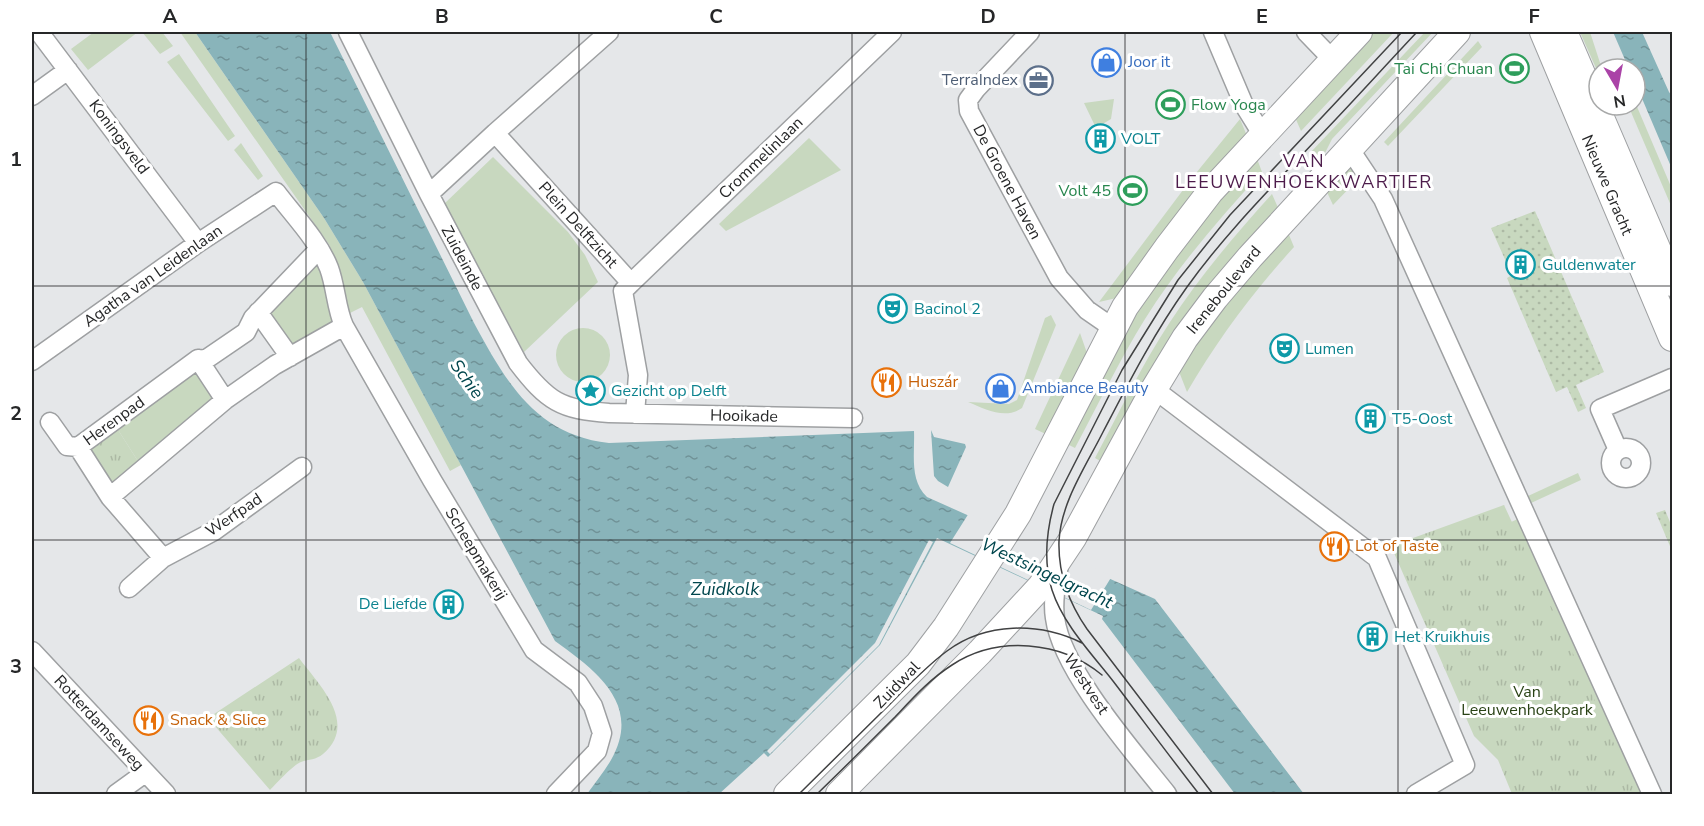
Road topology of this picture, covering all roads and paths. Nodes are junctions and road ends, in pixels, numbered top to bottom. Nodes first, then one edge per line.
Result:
1 (39, 32) edge
2 (348, 32) edge
3 (609, 32) edge
4 (892, 32) edge
5 (1030, 32) edge
6 (1213, 32) edge
7 (1306, 32) edge
8 (1359, 32) edge
9 (1458, 32) edge
10 (1543, 32) edge
11 (1564, 32) edge
12 (1333, 60) junction
13 (68, 70) junction
14 (32, 96) edge
15 (495, 133) junction
16 (1262, 135) junction
17 (1349, 148) junction
18 (276, 192) joint
19 (429, 194) junction
20 (198, 243) junction
21 (320, 249) junction
22 (631, 283) junction
23 (1672, 283) edge
24 (258, 312) junction
25 (344, 326) junction
26 (1113, 328) junction
27 (1672, 338) edge
28 (198, 359) junction
29 (283, 361) junction
30 (32, 362) edge
31 (1672, 378) edge
32 (1154, 389) junction
33 (225, 400) junction
34 (635, 414) junction
35 (853, 418) dead end
36 (50, 422) dead end
37 (78, 447) junction
38 (1618, 450) dead end
39 (302, 467) dead end
40 (110, 497) junction
41 (163, 558) junction
42 (129, 588) dead end
43 (1048, 590) junction
44 (32, 651) edge
45 (145, 773) junction
46 (117, 795) edge
47 (166, 795) edge
48 (556, 795) edge
49 (787, 795) edge
50 (839, 795) edge
51 (1167, 795) edge
52 (1416, 795) edge
53 (1652, 795) edge

1 - 13 street, Koningsveld
2 - 19 street, Zuideinde
3 - 15 street
4 - 22 street, Crommelinlaan
5 - 26 street, De Groene Haven
6 - 16 street
7 - 12 street
8 - 12 main road
9 - 17 main road, Ireneboulevard
10 - 27 main road, Nieuwe Gracht
11 - 23 main road, Nieuwe Gracht
12 - 16 main road
13 - 14 street
13 - 20 street, Koningsveld
15 - 19 street
15 - 22 street, Plein Delftzicht
16 - 26 main road
17 - 32 main road, Ireneboulevard
17 - 53 street
18 - 20 street, Agatha van Leidenlaan
18 - 21 street, Scheepmakerij
19 - 34 street, Zuideinde
20 - 30 street, Agatha van Leidenlaan
21 - 24 street
21 - 25 street, Scheepmakerij
22 - 34 street, Plein Delftzicht
24 - 28 street, Herenpad
24 - 29 street
25 - 29 street
25 - 48 street, Scheepmakerij
26 - 49 main road, Zuidwal
28 - 33 street
28 - 37 street, Herenpad
29 - 33 street
31 - 38 street
32 - 43 main road, Ireneboulevard
32 - 52 street
33 - 40 street
34 - 35 street, Hooikade
36 - 37 street
37 - 40 street, Herenpad
39 - 41 street, Werfpad
40 - 41 street, Herenpad
41 - 42 street
43 - 50 main road
43 - 51 street, Westvest
44 - 45 street, Rotterdamseweg
45 - 46 street
45 - 47 street, Rotterdamseweg

